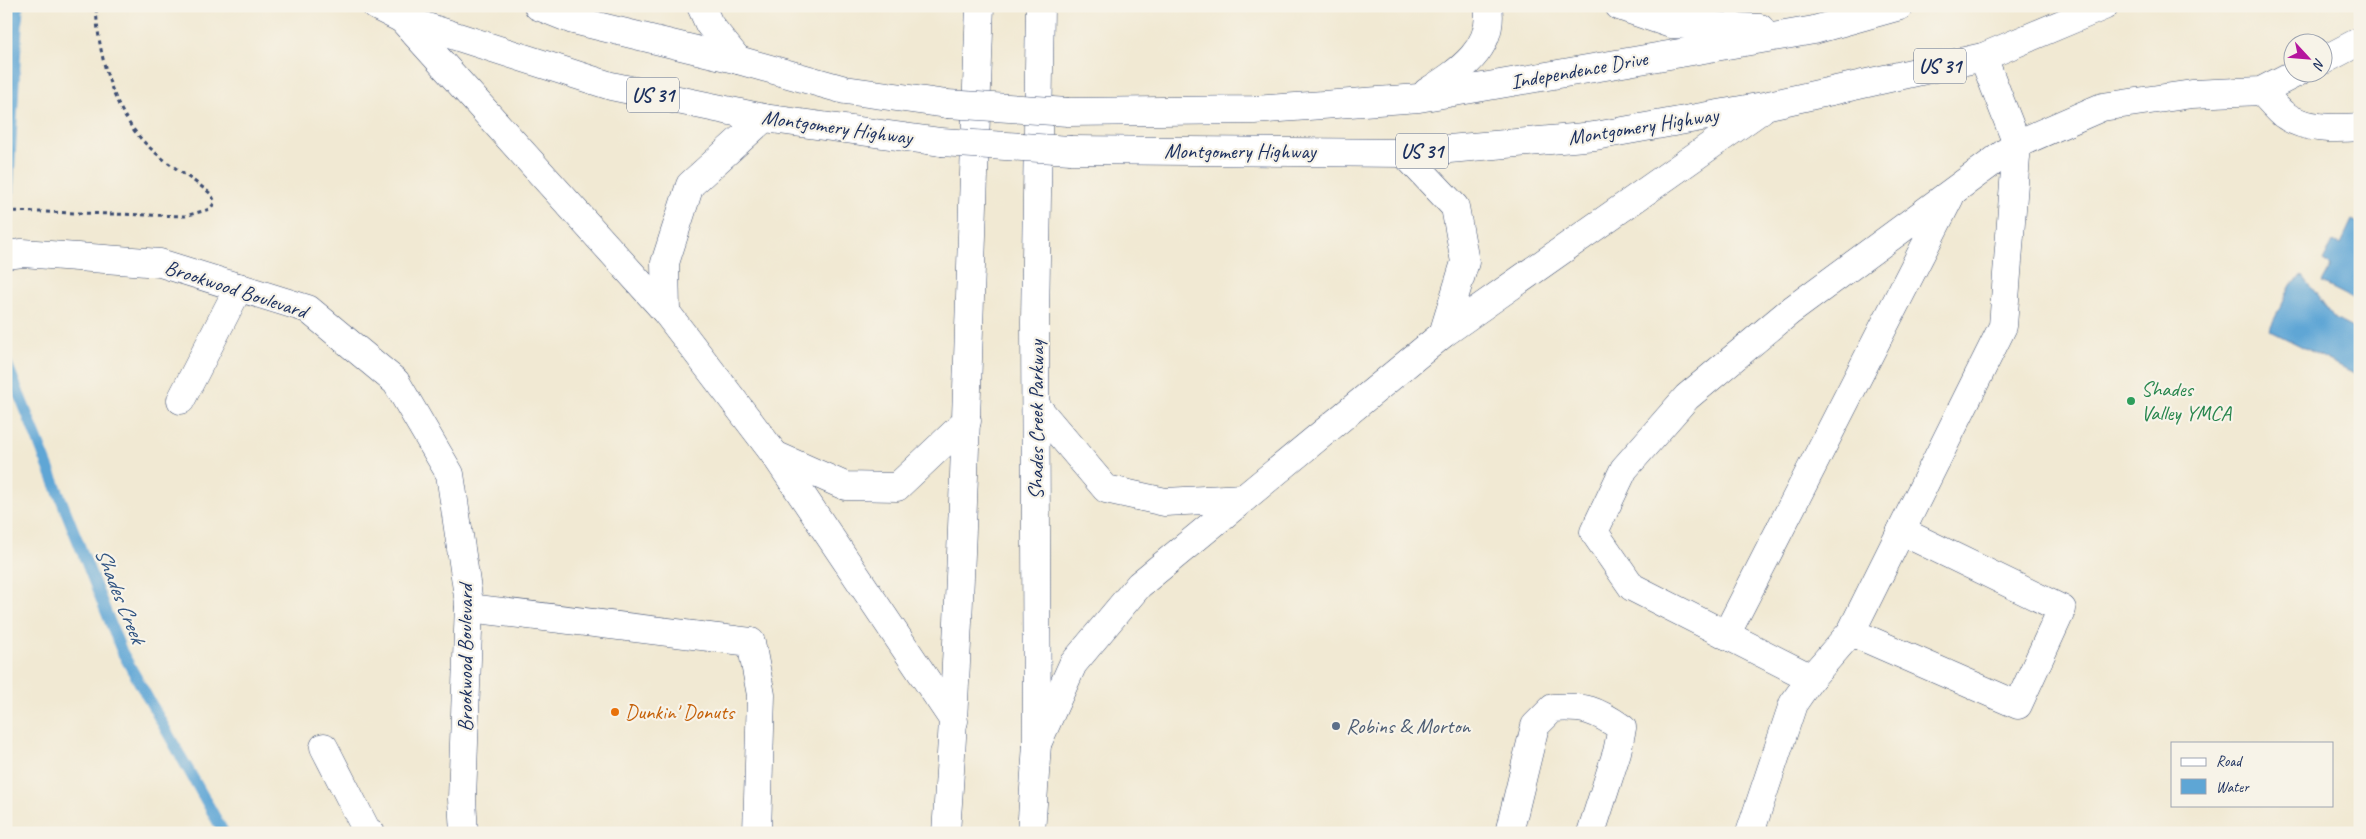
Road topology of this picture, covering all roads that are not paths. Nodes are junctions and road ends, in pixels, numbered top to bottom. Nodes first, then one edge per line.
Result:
1 (376, 6) edge
2 (538, 6) edge
3 (701, 6) edge
4 (980, 6) edge
5 (1040, 6) edge
6 (1488, 6) edge
7 (1619, 6) edge
8 (1900, 6) edge
9 (2104, 6) edge
10 (402, 19) junction
11 (1814, 30) junction
12 (2360, 42) edge
13 (2334, 55) edge
14 (1983, 57) junction
15 (738, 60) junction
16 (2284, 79) edge
17 (2261, 91) junction
18 (1419, 98) junction
19 (1769, 105) junction
20 (1254, 110) joint
21 (764, 118) junction
22 (2360, 127) edge
23 (2017, 144) junction
24 (1404, 153) junction
25 (1953, 191) junction
26 (8, 255) edge
27 (239, 288) junction
28 (666, 312) junction
29 (1443, 334) junction
30 (181, 400) dead end
31 (1036, 406) junction
32 (967, 421) junction
33 (775, 455) junction
34 (1244, 498) junction
35 (1902, 531) junction
36 (469, 608) junction
37 (1851, 632) junction
38 (1726, 634) junction
39 (1811, 678) junction
40 (954, 721) junction
41 (1037, 744) junction
42 (324, 746) dead end
43 (371, 833) edge
44 (464, 833) edge
45 (757, 833) edge
46 (946, 833) edge
47 (1031, 833) edge
48 (1509, 833) edge
49 (1591, 833) edge
50 (1750, 833) edge

1 - 10 main road, Montgomery Highway / US 31
2 - 15 main road, Montgomery Highway / US 31
3 - 15 main road
4 - 32 main road
5 - 31 main road, Shades Creek Parkway
6 - 18 main road
7 - 11 main road
8 - 11 main road, Independence Drive / US 31
9 - 14 main road, Montgomery Highway / US 31
10 - 21 main road, Montgomery Highway / US 31
10 - 28 main road
11 - 18 main road, Independence Drive / US 31
12 - 13 main road
14 - 19 main road, Montgomery Highway / US 31
14 - 23 main road
15 - 20 main road, Montgomery Highway / US 31, bridge
16 - 17 main road
17 - 22 main road
17 - 23 main road
18 - 20 main road, Independence Drive / US 31
19 - 24 main road, Montgomery Highway / US 31
19 - 29 main road
21 - 24 main road, Montgomery Highway / US 31, bridge
21 - 28 main road
23 - 25 main road
23 - 35 main road
24 - 29 main road
25 - 38 main road
25 - 38 main road
26 - 27 main road, Brookwood Boulevard
27 - 30 main road
27 - 36 main road, Brookwood Boulevard
28 - 33 main road
29 - 34 main road
31 - 34 main road
31 - 41 main road, Shades Creek Parkway
32 - 33 main road
32 - 40 main road
33 - 40 main road
34 - 41 main road
35 - 37 main road
35 - 37 main road
36 - 44 main road, Brookwood Boulevard
36 - 45 main road
37 - 39 main road
38 - 39 main road
39 - 50 main road
40 - 46 main road
41 - 47 main road, Shades Creek Parkway
42 - 43 main road
48 - 49 main road

